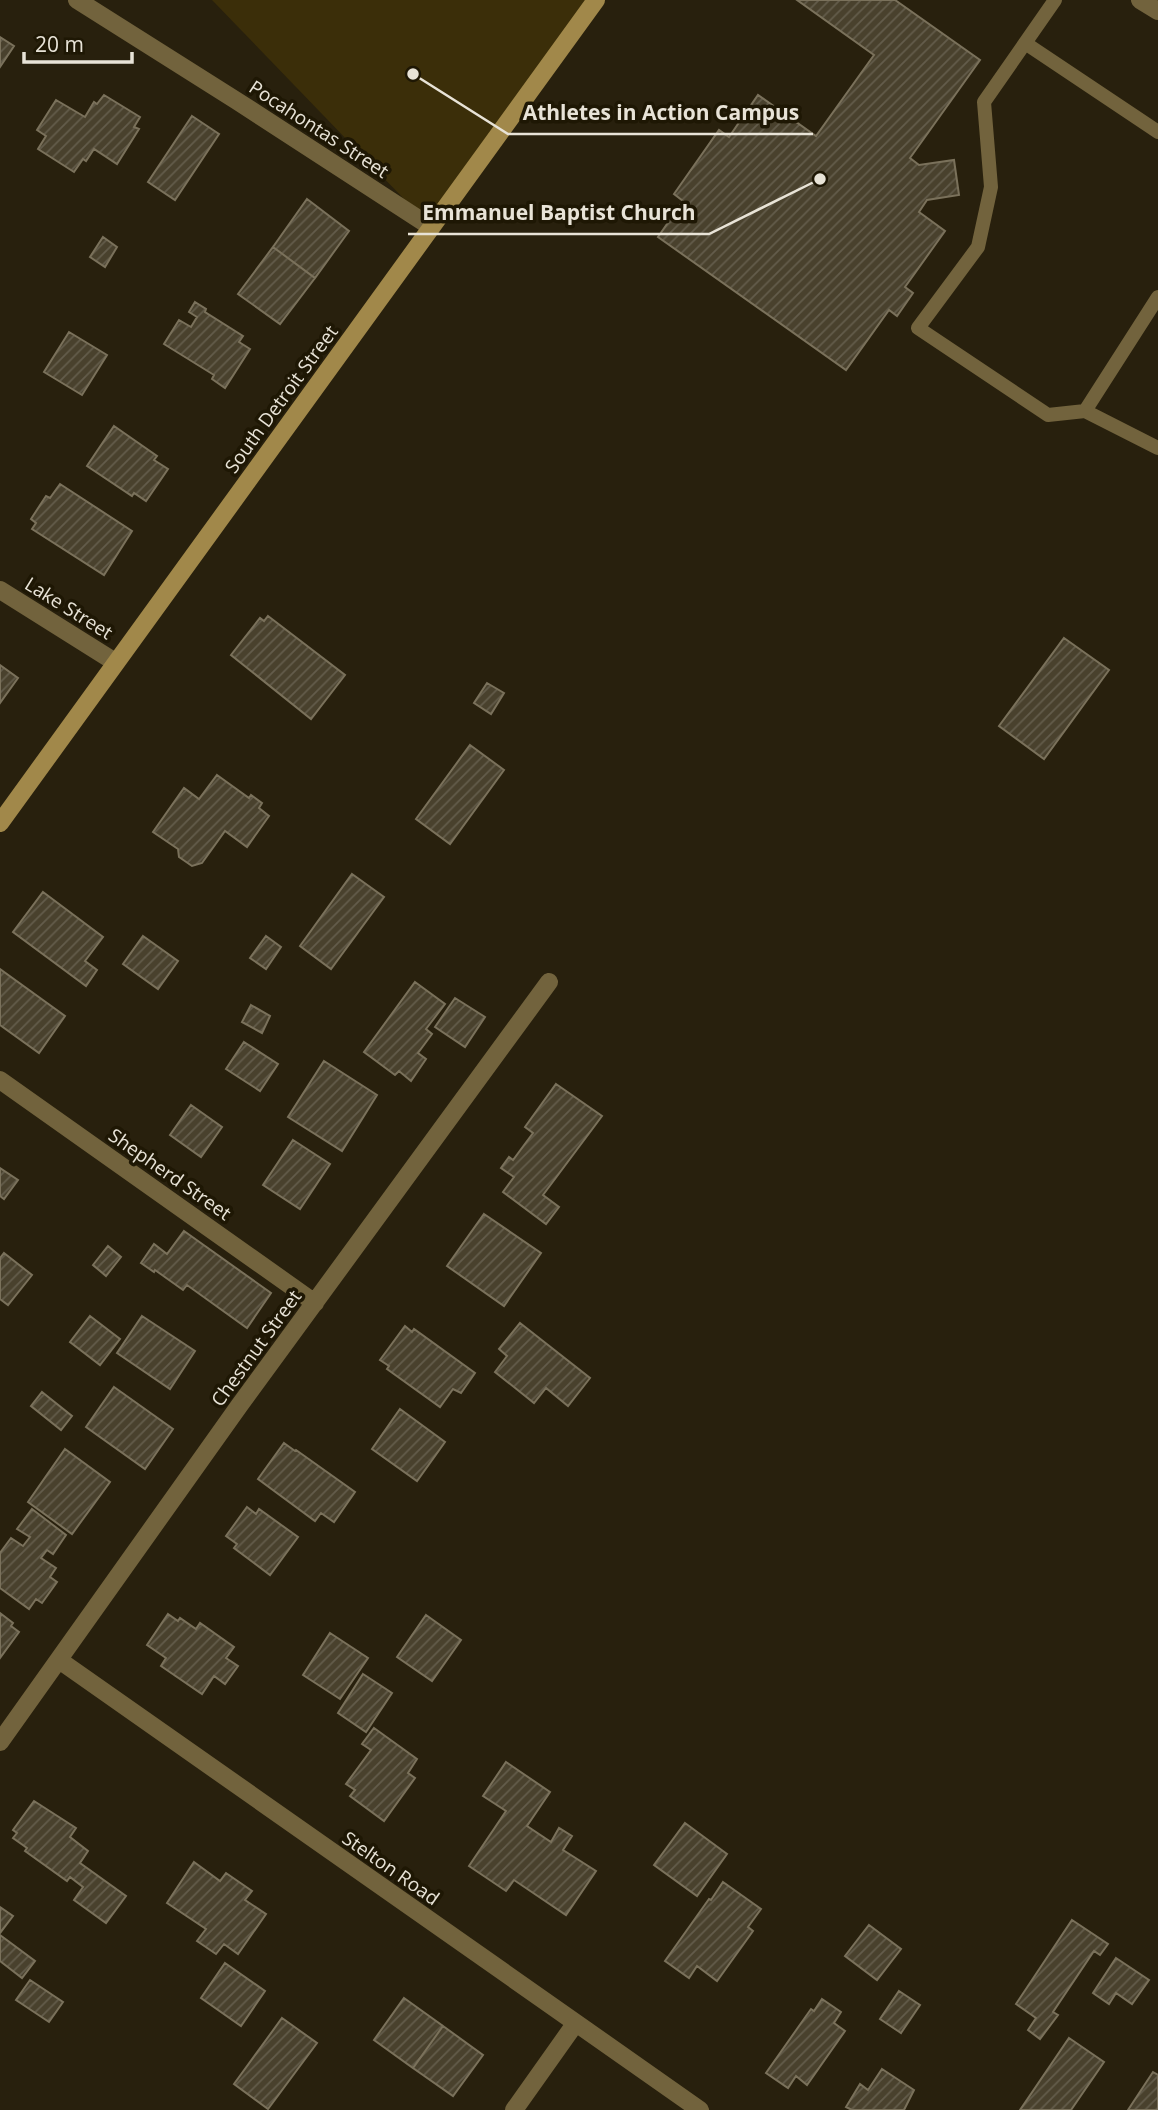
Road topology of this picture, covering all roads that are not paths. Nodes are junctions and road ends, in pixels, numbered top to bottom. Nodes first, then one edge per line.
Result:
1 (77, 0) edge
2 (596, 0) edge
3 (1055, 0) edge
4 (1140, 0) edge
5 (1158, 11) edge
6 (1025, 43) junction
7 (1158, 132) edge
8 (431, 227) junction
9 (1158, 298) edge
10 (1086, 411) junction
11 (1158, 448) edge
12 (0, 590) edge
13 (116, 663) junction
14 (0, 823) edge
15 (549, 982) dead end
16 (0, 1080) edge
17 (315, 1303) junction
18 (59, 1660) junction
19 (0, 1742) edge
20 (575, 2024) junction
21 (514, 2110) edge
22 (700, 2110) edge

1 - 8 street, Pocahontas Street
2 - 8 main road, South Detroit Street
3 - 6 lane
4 - 5 street
6 - 7 lane
6 - 10 lane
8 - 13 main road, South Detroit Street
9 - 10 lane
10 - 11 lane
12 - 13 street, Lake Street
13 - 14 main road, South Detroit Street
15 - 17 street, Chestnut Street
16 - 17 street, Shepherd Street
17 - 18 street, Chestnut Street
18 - 19 street, Chestnut Street
18 - 20 street, Stelton Road
20 - 21 street
20 - 22 street, Stelton Road

